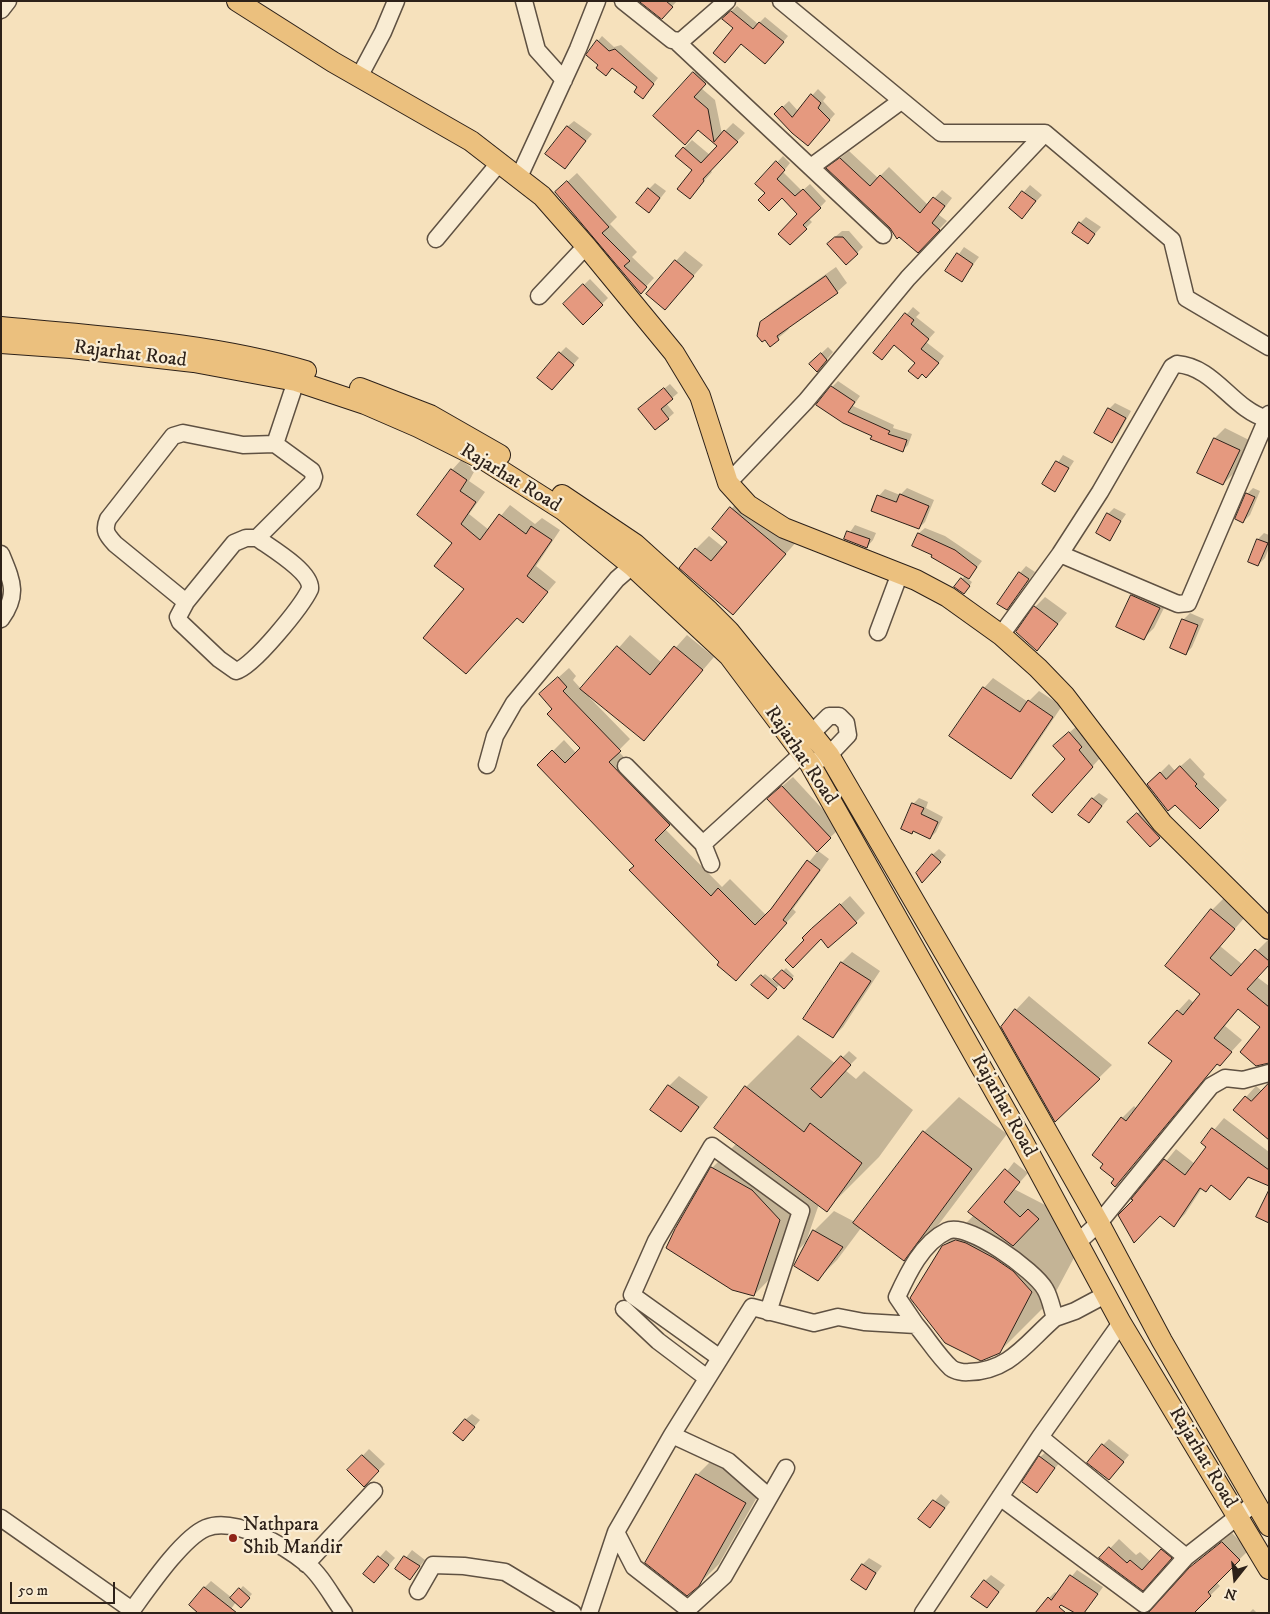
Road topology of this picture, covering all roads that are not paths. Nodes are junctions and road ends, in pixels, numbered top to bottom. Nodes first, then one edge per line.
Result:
1 (8, 1) edge
2 (237, 1) edge
3 (396, 1) edge
4 (524, 1) edge
5 (597, 1) edge
6 (623, 1) edge
7 (728, 1) edge
8 (781, 1) edge
9 (1, 10) edge
10 (676, 41) junction
11 (359, 77) junction
12 (564, 80) junction
13 (901, 101) junction
14 (1045, 133) junction
15 (500, 162) junction
16 (811, 167) junction
17 (519, 177) junction
18 (883, 235) dead end
19 (436, 239) dead end
20 (586, 246) junction
21 (539, 296) dead end
22 (1, 327) edge
23 (1, 343) edge
24 (1269, 347) edge
25 (296, 380) junction
26 (1268, 417) edge
27 (275, 444) junction
28 (728, 483) junction
29 (257, 538) junction
30 (1, 554) edge
31 (1060, 554) junction
32 (632, 566) junction
33 (900, 573) junction
34 (186, 602) junction
35 (1, 620) edge
36 (878, 632) dead end
37 (1001, 635) junction
38 (813, 734) junction
39 (803, 755) junction
40 (829, 755) junction
41 (487, 765) dead end
42 (626, 766) dead end
43 (703, 844) junction
44 (710, 864) dead end
45 (1269, 929) edge
46 (1269, 1073) edge
47 (1099, 1223) junction
48 (1078, 1242) junction
49 (1105, 1295) junction
50 (624, 1309) dead end
51 (768, 1312) junction
52 (1056, 1318) junction
53 (1121, 1323) junction
54 (916, 1325) junction
55 (720, 1358) junction
56 (708, 1378) junction
57 (672, 1435) junction
58 (1040, 1437) junction
59 (786, 1468) dead end
60 (374, 1491) dead end
61 (769, 1497) junction
62 (1000, 1497) junction
63 (1255, 1503) junction
64 (1, 1518) edge
65 (1238, 1518) junction
66 (1269, 1526) edge
67 (616, 1532) junction
68 (1186, 1557) junction
69 (306, 1564) junction
70 (1269, 1569) edge
71 (418, 1592) dead end
72 (131, 1611) edge
73 (344, 1613) edge
74 (573, 1613) edge
75 (589, 1613) edge
76 (923, 1613) edge

1 - 9 street
2 - 11 main road
3 - 11 street
4 - 12 street
5 - 12 street
6 - 10 street
7 - 10 street
8 - 13 street
10 - 16 street
11 - 15 main road
12 - 17 street
13 - 14 street
13 - 16 street
14 - 24 street
14 - 28 street
15 - 17 main road
15 - 19 street
16 - 18 street
17 - 20 main road
20 - 21 street
20 - 28 main road
22 - 38 main road
23 - 25 main road, Rajarhat Road
25 - 27 street
25 - 32 main road, Rajarhat Road
26 - 31 street
26 - 31 street
27 - 29 street
27 - 34 street
28 - 33 main road
29 - 34 street
29 - 34 street
30 - 35 street
31 - 37 street
32 - 39 main road, Rajarhat Road
32 - 41 street
33 - 36 street
33 - 37 main road
37 - 45 main road
38 - 39 street
38 - 40 main road
38 - 40 street
39 - 40 street
39 - 43 street
39 - 48 main road, Rajarhat Road
40 - 47 main road
42 - 43 street
43 - 44 street
46 - 47 street
47 - 48 street
47 - 63 main road
48 - 49 main road, Rajarhat Road
49 - 52 street
49 - 53 main road, Rajarhat Road
50 - 56 street
51 - 54 street
51 - 55 street
51 - 55 street
52 - 54 street
52 - 54 street
53 - 58 street
53 - 65 main road, Rajarhat Road
55 - 56 street
56 - 57 street
57 - 61 street
57 - 67 street
58 - 62 street
58 - 68 street
59 - 61 street
60 - 69 street
61 - 67 street
62 - 68 street
62 - 76 street
63 - 65 street
63 - 66 main road
64 - 72 street
65 - 68 street
65 - 70 main road, Rajarhat Road
67 - 75 street
69 - 72 street
69 - 73 street
71 - 74 street

